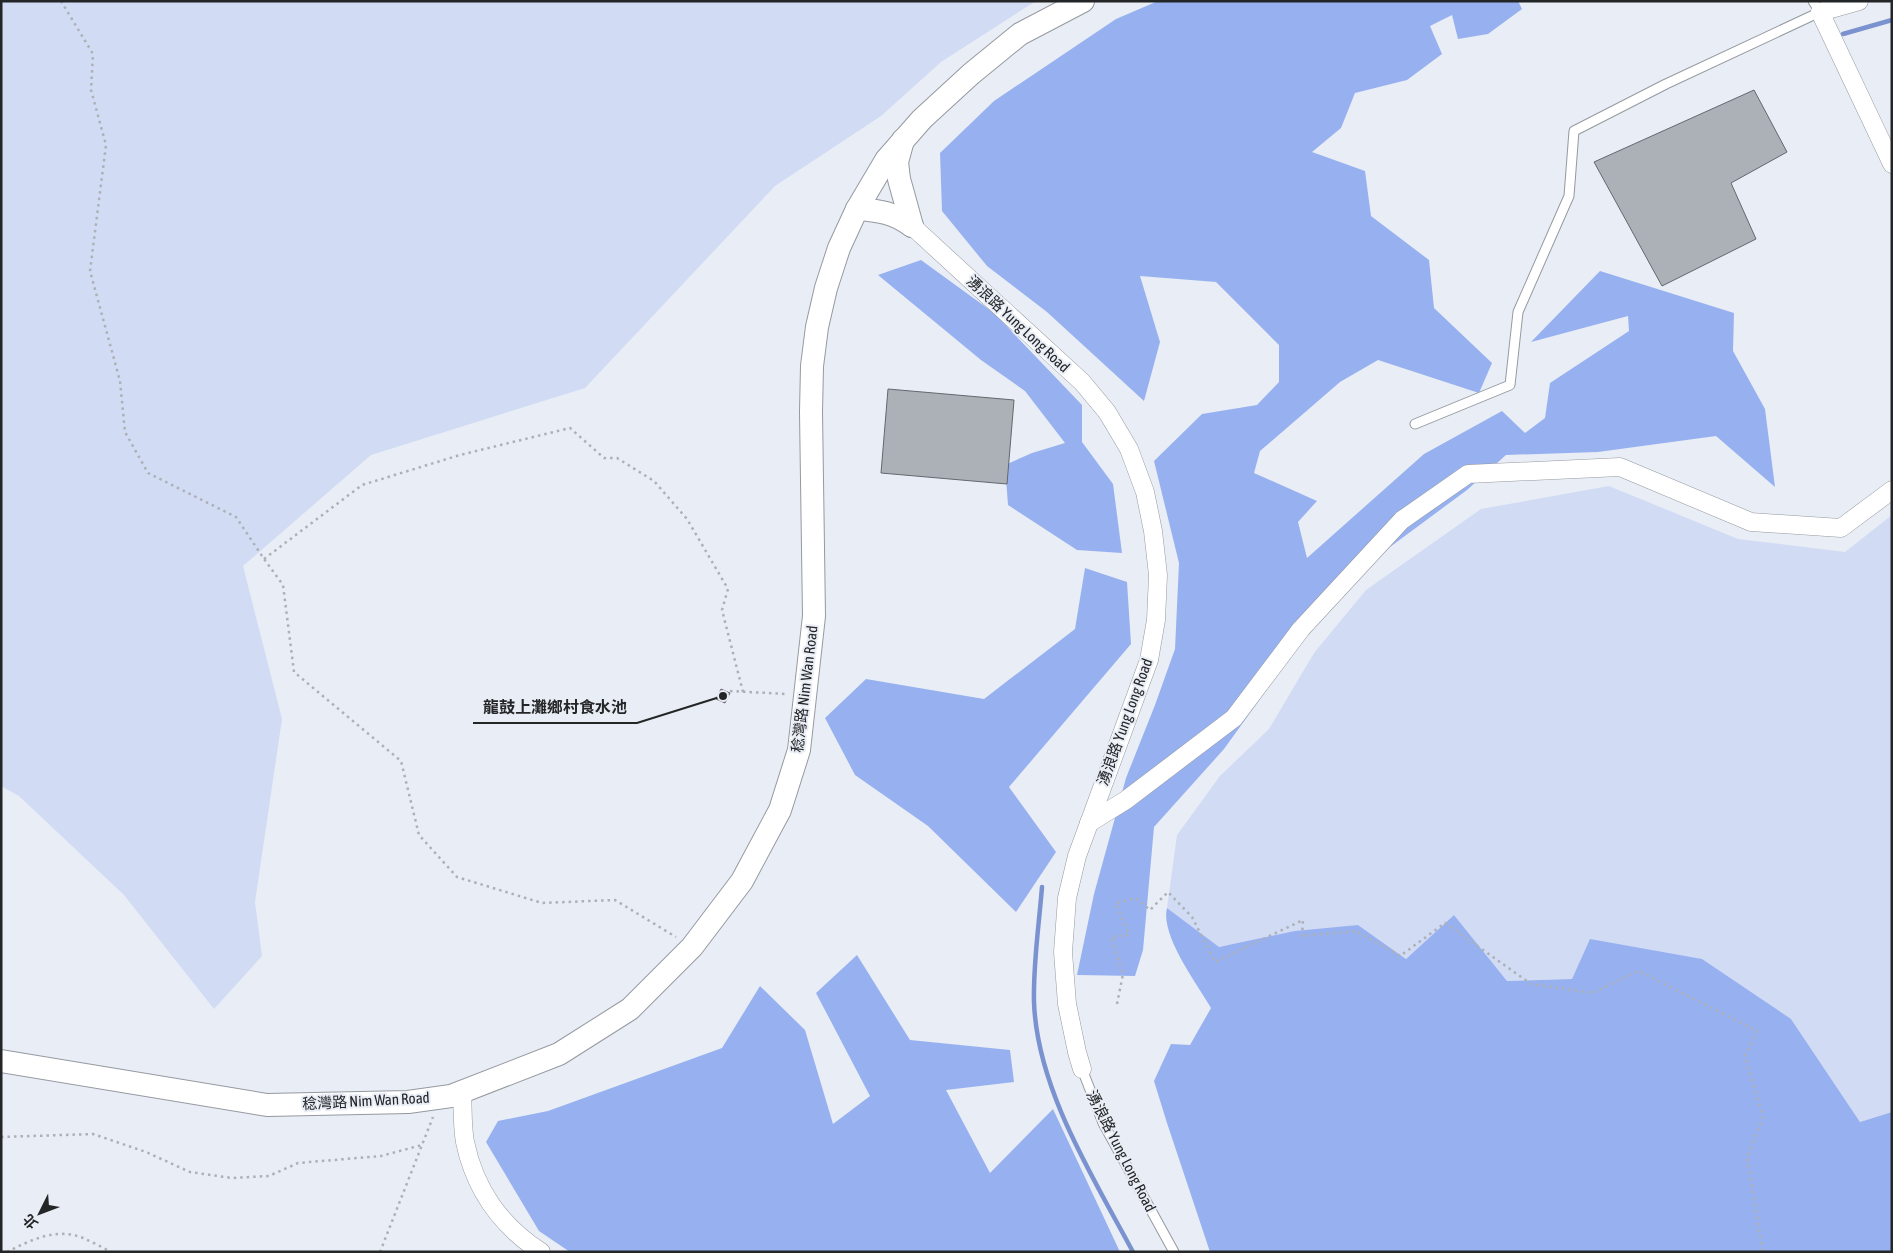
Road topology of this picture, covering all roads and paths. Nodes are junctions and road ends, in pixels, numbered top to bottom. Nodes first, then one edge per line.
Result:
1 (61, 1) edge
2 (1084, 1) edge
3 (1859, 1) edge
4 (1817, 6) edge
5 (903, 139) junction
6 (1892, 164) edge
7 (857, 209) junction
8 (912, 226) junction
9 (1415, 424) dead end
10 (1892, 490) edge
11 (264, 559) junction
12 (730, 691) dead end
13 (743, 692) junction
14 (790, 695) dead end
15 (1088, 823) junction
16 (692, 947) junction
17 (1117, 1004) dead end
18 (1, 1060) edge
19 (1082, 1069) joint
20 (452, 1095) junction
21 (1, 1137) edge
22 (422, 1145) junction
23 (7, 1252) edge
24 (111, 1252) edge
25 (380, 1252) edge
26 (541, 1252) edge
27 (1174, 1252) edge
28 (1763, 1252) edge

1 - 11 path
2 - 5 street, 稔灣路 Nim Wan Road
3 - 4 street
4 - 6 street
4 - 9 lane
5 - 7 street, 稔灣路 Nim Wan Road
5 - 8 street
7 - 8 street
7 - 16 street, 稔灣路 Nim Wan Road
8 - 15 street, 湧浪路 Yung Long Road
10 - 15 street
11 - 13 path
11 - 16 path
12 - 13 path
13 - 14 path
15 - 19 street, 湧浪路 Yung Long Road
16 - 20 street, 稔灣路 Nim Wan Road
17 - 28 path
18 - 20 street, 稔灣路 Nim Wan Road
19 - 27 lane, 湧浪路 Yung Long Road
20 - 22 path
20 - 26 street
21 - 22 path
22 - 25 path
23 - 24 path

